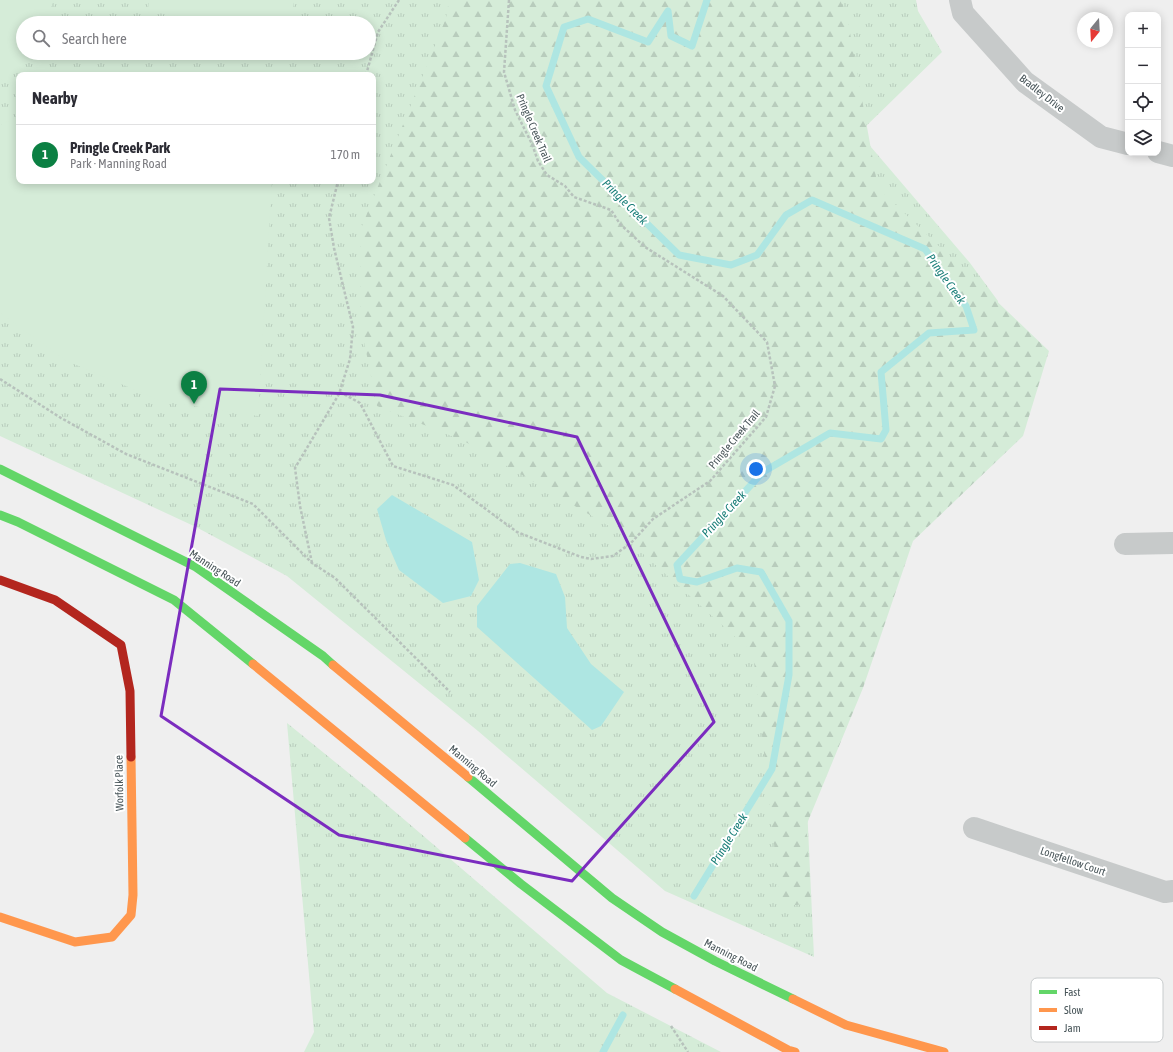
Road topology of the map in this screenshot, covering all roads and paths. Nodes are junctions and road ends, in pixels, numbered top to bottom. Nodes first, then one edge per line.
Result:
1 (399, 0) edge
2 (509, 0) edge
3 (960, 0) edge
4 (376, 39) edge
5 (370, 60) edge
6 (367, 72) edge
7 (1125, 143) edge
8 (1161, 153) edge
9 (1173, 156) edge
10 (337, 184) edge
11 (0, 379) edge
12 (340, 392) junction
13 (0, 469) edge
14 (0, 515) edge
15 (1173, 543) edge
16 (1125, 544) dead end
17 (312, 563) junction
18 (0, 580) edge
19 (450, 692) dead end
20 (974, 828) dead end
21 (1173, 891) edge
22 (0, 917) edge
23 (670, 1026) dead end
24 (688, 1052) edge
25 (795, 1052) edge
26 (944, 1052) edge

1 - 4 path
2 - 12 path, Pringle Creek Trail
3 - 7 street, Bradley Drive
5 - 6 path
8 - 9 street
10 - 12 path
11 - 17 path
12 - 17 path
13 - 26 main road, Manning Road
14 - 25 main road
15 - 16 street
17 - 19 path
18 - 22 main road, Worfolk Place
20 - 21 street, Longfellow Court
23 - 24 path

